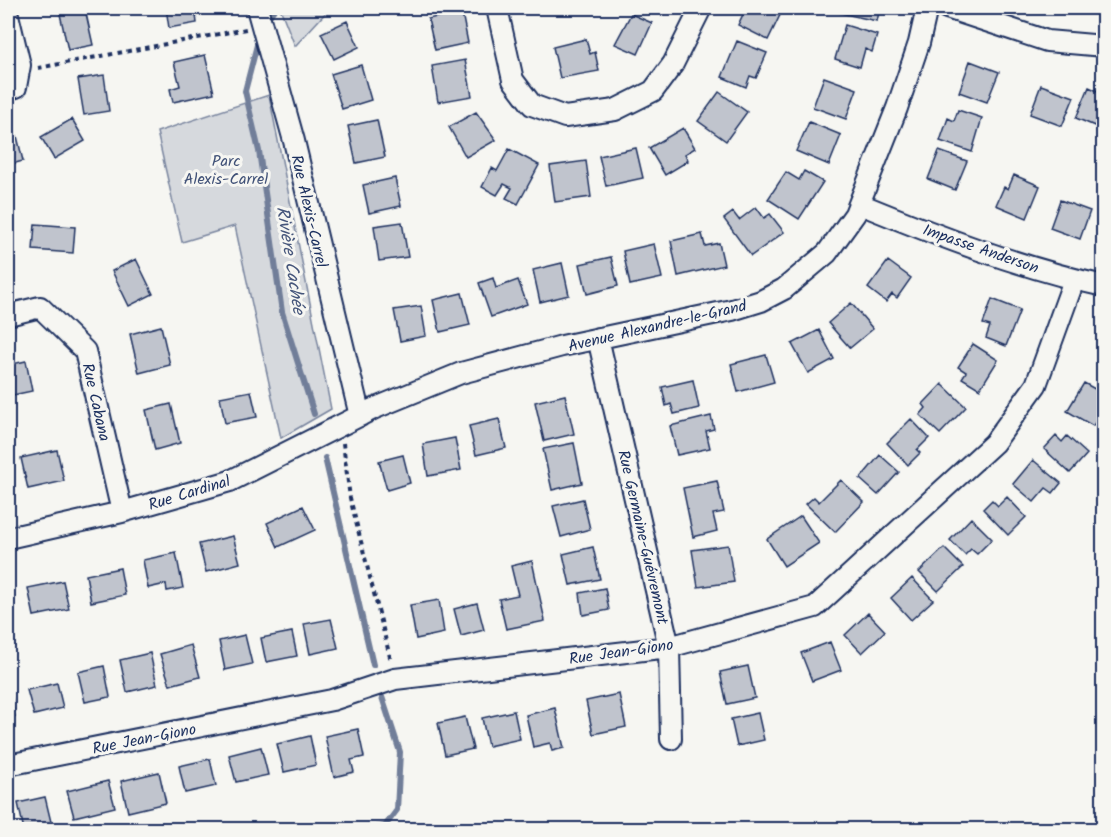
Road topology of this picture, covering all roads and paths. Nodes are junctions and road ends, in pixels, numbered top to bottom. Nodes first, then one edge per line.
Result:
1 (497, 8) edge
2 (701, 8) edge
3 (927, 8) edge
4 (947, 8) edge
5 (8, 15) edge
6 (259, 17) edge
7 (1104, 46) edge
8 (19, 71) junction
9 (8, 89) edge
10 (860, 204) junction
11 (1074, 280) junction
12 (1104, 286) edge
13 (8, 315) edge
14 (598, 338) junction
15 (360, 416) junction
16 (344, 445) dead end
17 (122, 512) junction
18 (8, 538) edge
19 (669, 646) junction
20 (392, 664) dead end
21 (671, 739) dead end
22 (8, 765) edge

1 - 2 street
3 - 10 street, Avenue Alexandre-le-Grand
4 - 7 street
5 - 8 street
6 - 8 path
6 - 15 street, Rue Alexis-Carrel
8 - 9 street
10 - 11 street, Impasse Anderson
10 - 14 street, Avenue Alexandre-le-Grand
11 - 12 street, Impasse Anderson
11 - 19 street, Rue Jean-Giono
13 - 17 street, Rue Cabana
14 - 15 street, Avenue Alexandre-le-Grand
14 - 19 street, Rue Germaine-Guévremont
15 - 17 street, Rue Cardinal
16 - 20 path
17 - 18 street, Rue Cardinal
19 - 21 street, Rue Germaine-Guévremont
19 - 22 street, Rue Jean-Giono

